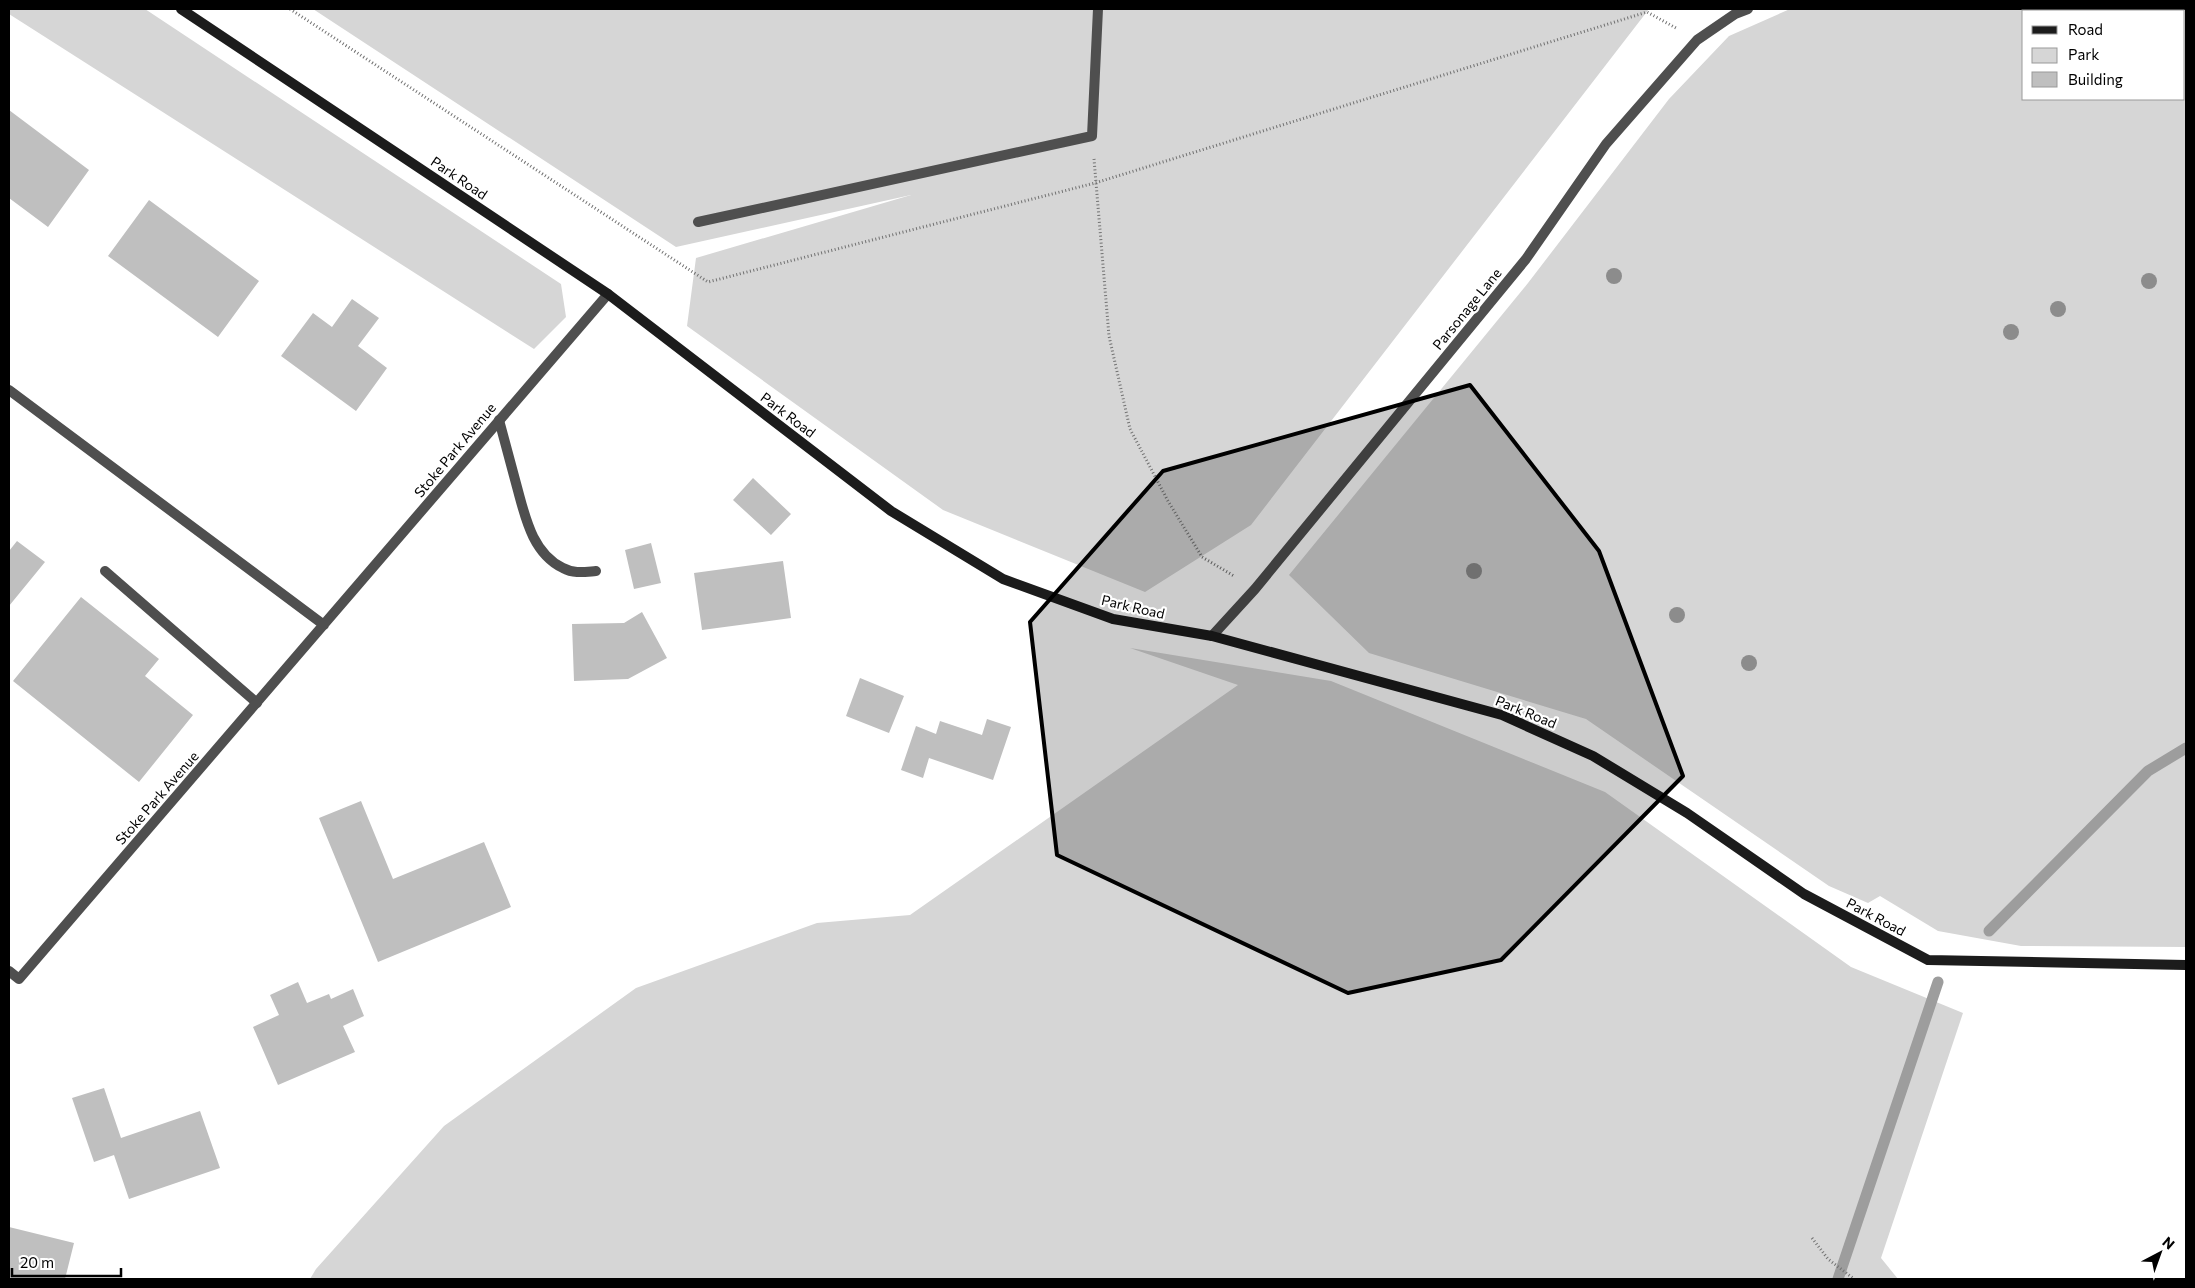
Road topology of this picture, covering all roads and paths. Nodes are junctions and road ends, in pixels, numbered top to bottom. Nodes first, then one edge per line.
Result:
1 (181, 9) edge
2 (1098, 9) edge
3 (1748, 9) edge
4 (1092, 136) junction
5 (698, 222) dead end
6 (608, 294) junction
7 (9, 390) edge
8 (499, 420) junction
9 (105, 571) dead end
10 (596, 571) dead end
11 (1255, 589) junction
12 (324, 625) junction
13 (1212, 636) junction
14 (257, 703) junction
15 (2186, 965) edge
16 (9, 971) edge
17 (1812, 1238) dead end
18 (1854, 1279) edge

1 - 6 main road, Park Road
2 - 4 street
3 - 11 street, Parsonage Lane
4 - 5 street
4 - 11 path
6 - 8 street, Stoke Park Avenue
6 - 13 main road, Park Road
7 - 12 street
8 - 10 street
8 - 12 street, Stoke Park Avenue
9 - 14 street
11 - 13 street, Parsonage Lane
12 - 14 street, Stoke Park Avenue
13 - 15 main road, Park Road
14 - 16 street, Stoke Park Avenue
17 - 18 path

